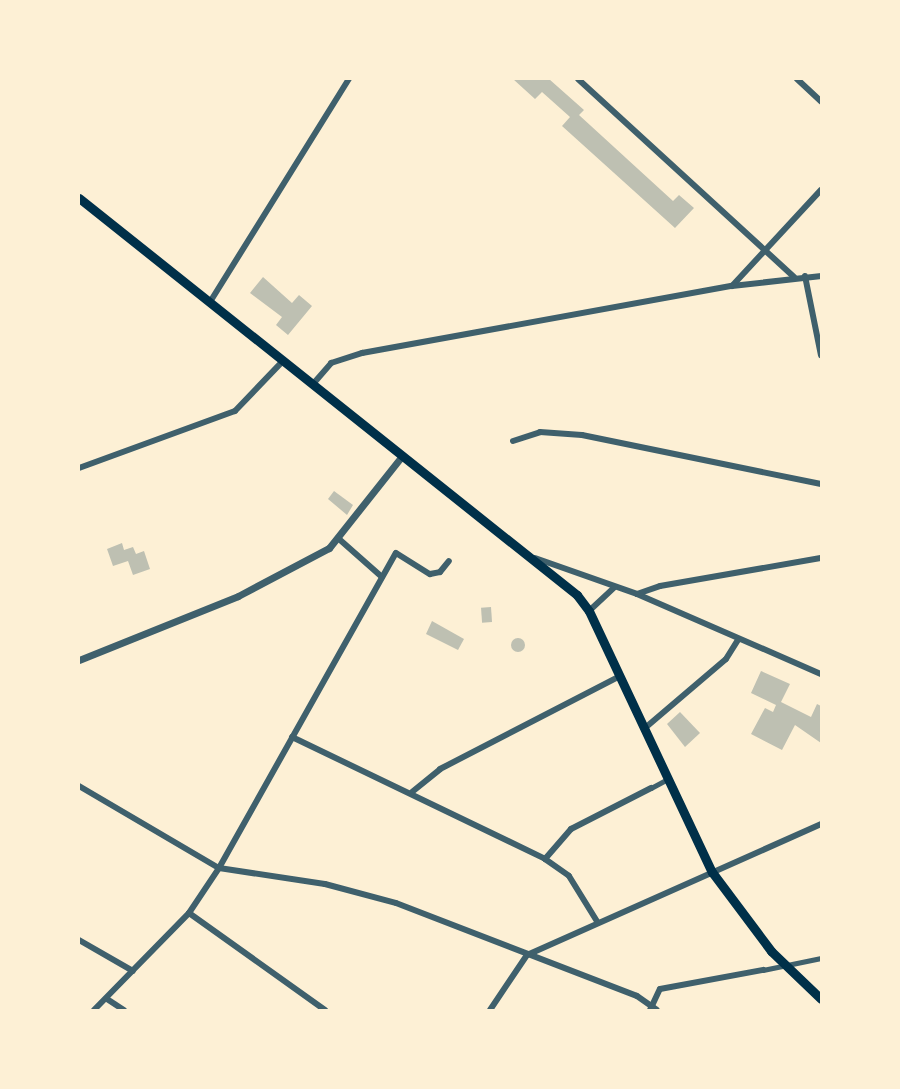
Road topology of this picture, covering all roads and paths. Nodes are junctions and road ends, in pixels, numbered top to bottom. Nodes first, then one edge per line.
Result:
1 (349, 79) edge
2 (578, 79) edge
3 (797, 79) edge
4 (821, 102) edge
5 (821, 190) edge
6 (79, 198) edge
7 (765, 250) junction
8 (794, 276) junction
9 (805, 276) junction
10 (821, 276) edge
11 (732, 286) junction
12 (210, 302) junction
13 (821, 355) edge
14 (283, 360) junction
15 (313, 384) junction
16 (513, 441) dead end
17 (401, 456) junction
18 (79, 468) edge
19 (821, 484) edge
20 (339, 539) junction
21 (527, 555) junction
22 (821, 558) edge
23 (449, 561) dead end
24 (382, 576) junction
25 (615, 587) junction
26 (637, 594) junction
27 (589, 611) junction
28 (738, 640) junction
29 (79, 660) edge
30 (821, 674) edge
31 (620, 676) junction
32 (645, 728) junction
33 (292, 737) junction
34 (668, 779) junction
35 (79, 786) edge
36 (651, 788) joint
37 (412, 792) junction
38 (821, 824) edge
39 (545, 859) junction
40 (219, 868) junction
41 (712, 872) junction
42 (189, 913) junction
43 (598, 923) junction
44 (79, 940) edge
45 (527, 955) junction
46 (821, 958) edge
47 (783, 964) junction
48 (763, 970) joint
49 (133, 971) junction
50 (107, 999) junction
51 (821, 999) edge
52 (653, 1009) edge
53 (94, 1010) edge
54 (124, 1010) edge
55 (325, 1010) edge
56 (490, 1010) edge

1 - 12 street
2 - 7 street
3 - 4 street
5 - 7 street
6 - 12 main road
7 - 8 street
7 - 11 street
8 - 9 street
8 - 11 street
9 - 10 street
9 - 13 street
11 - 15 street
12 - 14 main road
14 - 15 main road
14 - 18 street
15 - 17 main road
16 - 19 street
17 - 20 street
17 - 21 main road
20 - 24 street
20 - 29 street
21 - 25 street
21 - 27 main road
22 - 26 street
23 - 24 street
24 - 33 street
25 - 26 street
25 - 27 street
26 - 28 street
27 - 31 main road
28 - 30 street
28 - 32 street
31 - 32 main road
31 - 37 street
32 - 34 main road
33 - 37 street
33 - 40 street
34 - 36 street
34 - 41 main road
35 - 40 street
36 - 39 street
37 - 39 street
38 - 41 street
39 - 43 street
40 - 42 street
40 - 45 street
41 - 43 street
41 - 47 main road
42 - 49 street
42 - 55 street
43 - 45 street
44 - 49 street
45 - 52 street
45 - 56 street
46 - 47 street
47 - 48 street
47 - 51 main road
48 - 52 street
49 - 50 street
50 - 53 street
50 - 54 street

